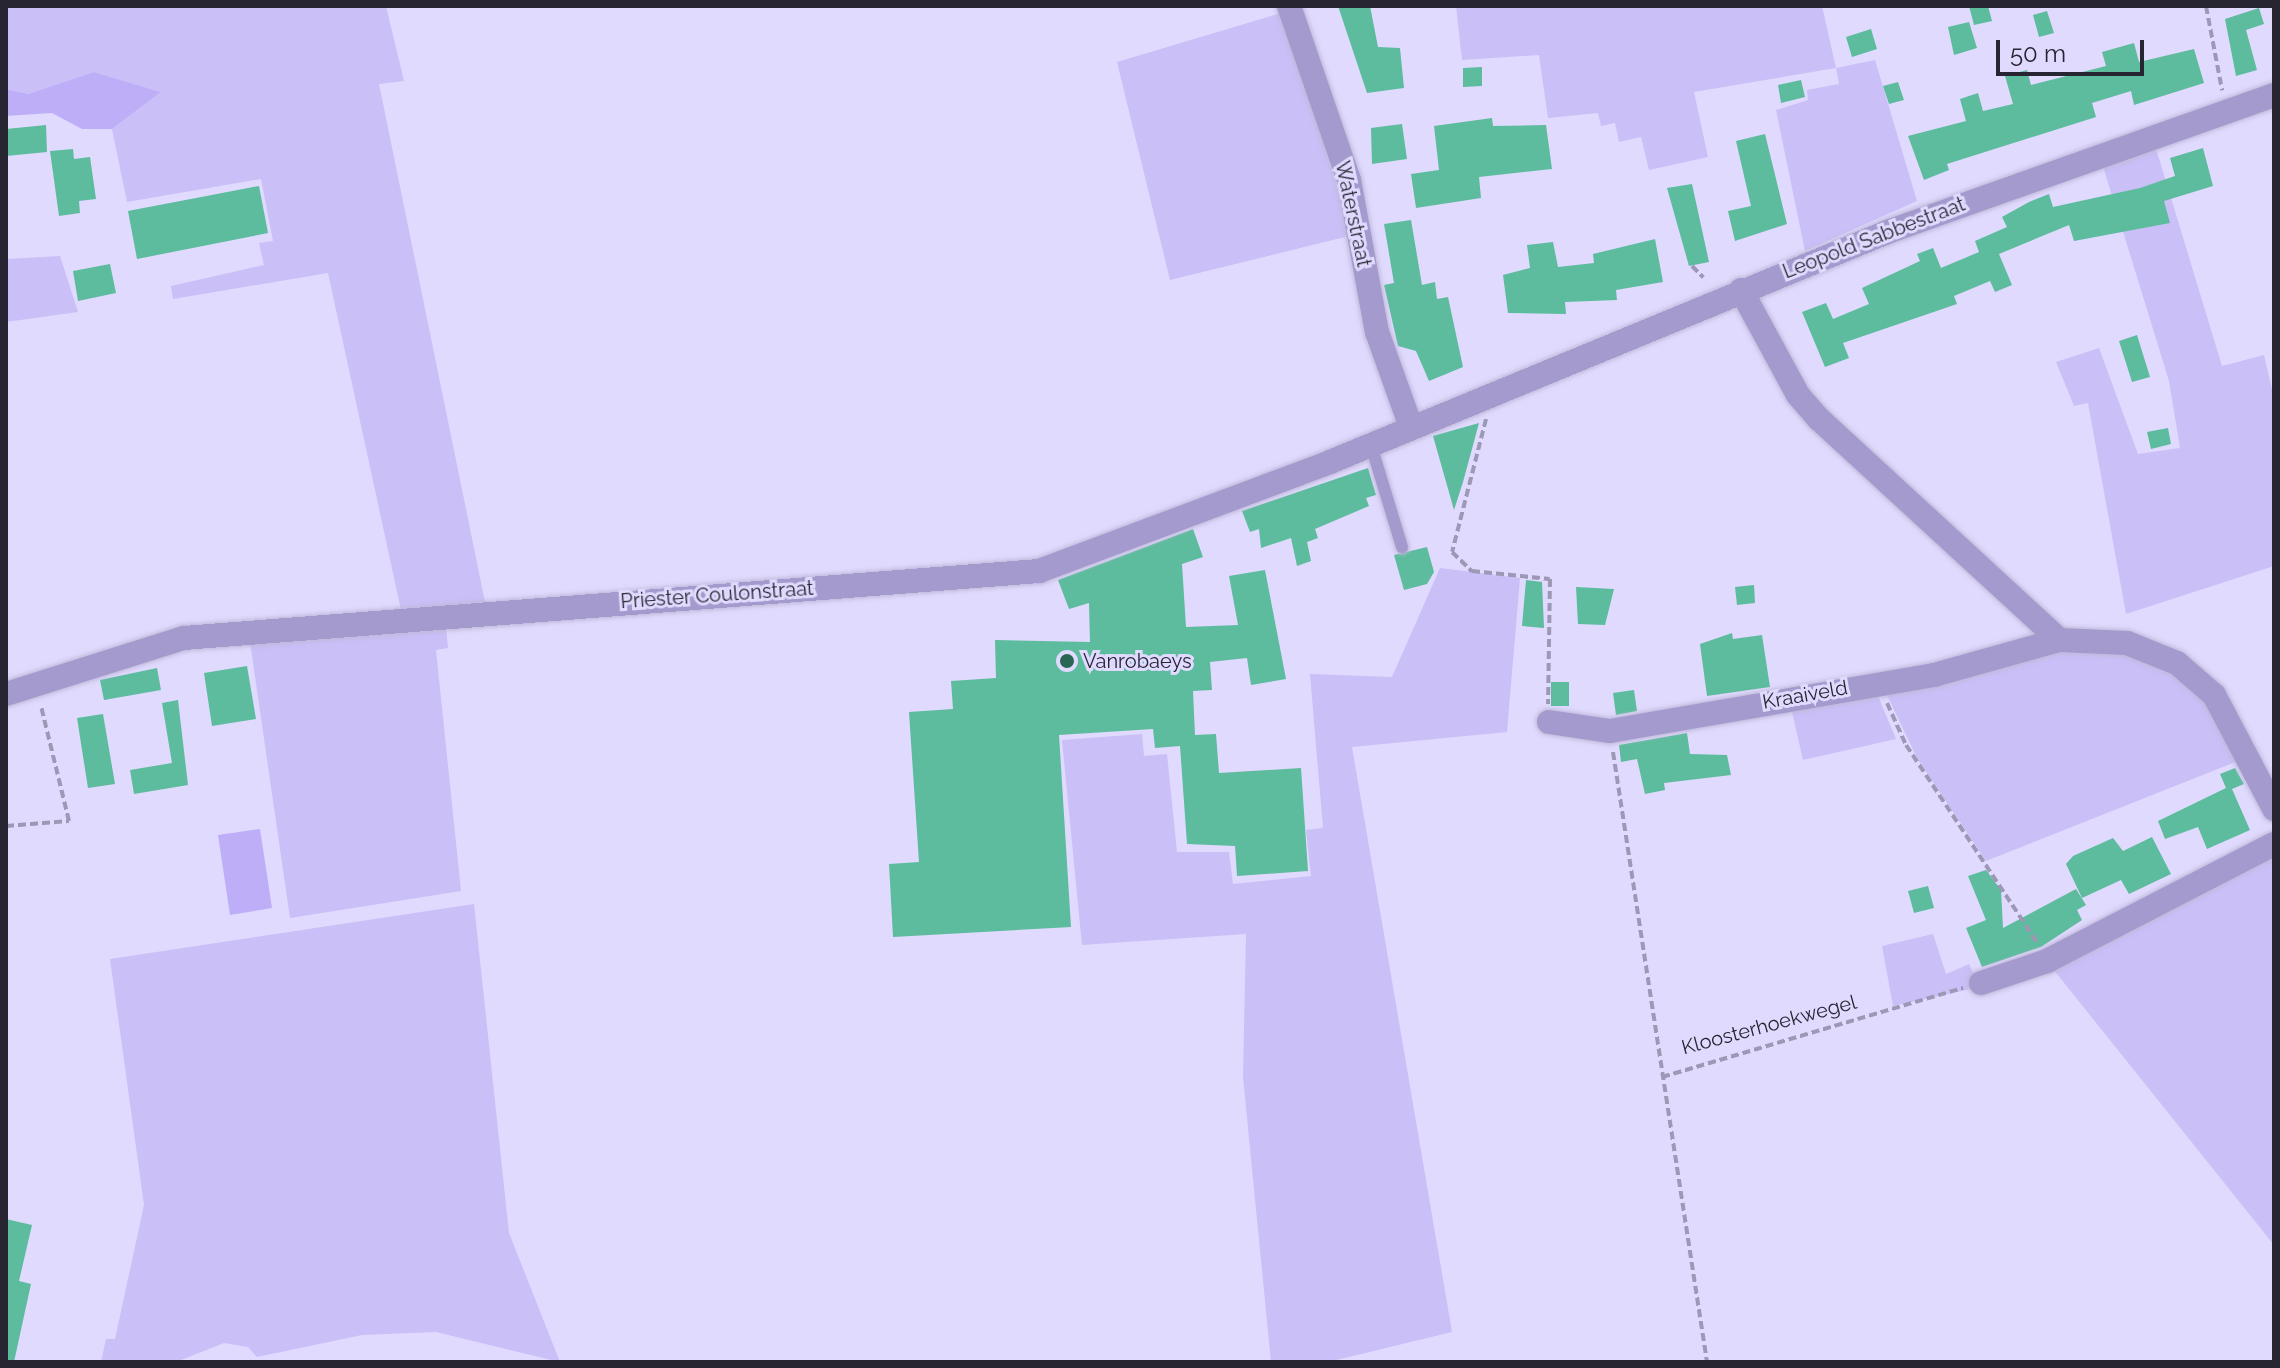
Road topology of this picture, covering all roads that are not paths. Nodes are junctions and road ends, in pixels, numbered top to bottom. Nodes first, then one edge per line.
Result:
1 (1289, 6) edge
2 (2274, 95) edge
3 (1741, 290) junction
4 (1410, 424) junction
5 (1371, 445) junction
6 (1402, 547) dead end
7 (2059, 640) junction
8 (6, 694) edge
9 (1549, 722) road end
10 (2274, 809) edge
11 (2274, 844) edge
12 (1981, 983) road end

1 - 4 street, Waterstraat
2 - 3 street, Leopold Sabbestraat
3 - 4 street, Leopold Sabbestraat
3 - 7 street
4 - 5 street, Priester Coulonstraat
5 - 6 lane
5 - 8 street, Priester Coulonstraat
7 - 9 street, Kraaiveld
7 - 10 street, Kraaiveld
11 - 12 street

